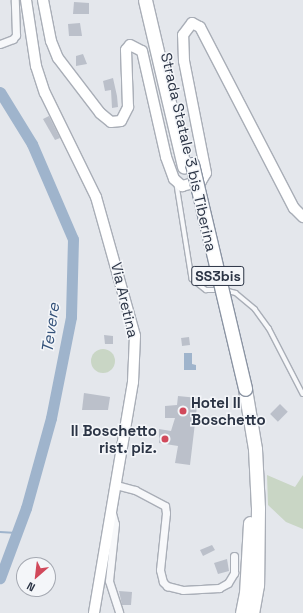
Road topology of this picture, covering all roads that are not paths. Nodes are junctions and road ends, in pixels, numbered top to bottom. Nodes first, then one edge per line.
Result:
1 (15, 0) edge
2 (26, 0) edge
3 (43, 0) edge
4 (145, 0) edge
5 (153, 0) edge
6 (0, 44) edge
7 (188, 165) junction
8 (177, 184) junction
9 (303, 217) edge
10 (241, 389) junction
11 (303, 394) edge
12 (116, 485) junction
13 (111, 511) junction
14 (234, 556) dead end
15 (119, 612) dead end
16 (94, 613) edge
17 (242, 613) edge
18 (252, 613) edge

1 - 6 street
2 - 12 street, Via Aretina
3 - 8 street
4 - 7 highway, Strada Statale 3 bis Tiberina / SS3bis
5 - 7 highway, Strada Statale 3 bis Tiberina / SS3bis
7 - 10 highway, Strada Statale 3 bis Tiberina / SS3bis
8 - 9 street
8 - 11 lane
10 - 17 highway, Strada Statale 3 bis Tiberina / SS3bis
10 - 18 highway, Strada Statale 3 bis Tiberina / SS3bis
12 - 13 street, Via Aretina
12 - 14 street
13 - 15 street
13 - 16 street, Via Aretina

